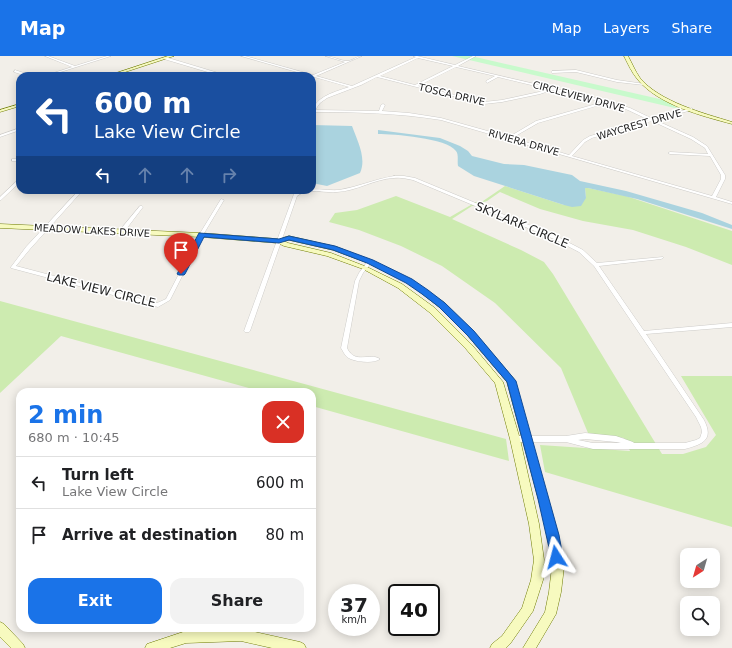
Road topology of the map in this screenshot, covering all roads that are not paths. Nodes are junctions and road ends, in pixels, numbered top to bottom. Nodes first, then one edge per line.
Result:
1 (46, 56) edge
2 (110, 56) edge
3 (172, 56) edge
4 (242, 56) edge
5 (326, 56) edge
6 (361, 56) edge
7 (417, 56) edge
8 (475, 56) edge
9 (595, 56) edge
10 (626, 56) edge
11 (599, 57) edge
12 (166, 58) junction
13 (348, 62) junction
14 (456, 66) junction
15 (76, 67) junction
16 (15, 70) dead end
17 (20, 72) edge
18 (61, 72) edge
19 (124, 72) edge
20 (211, 72) edge
21 (300, 72) edge
22 (552, 72) dead end
23 (316, 75) edge
24 (377, 76) junction
25 (497, 76) junction
26 (316, 77) edge
27 (486, 82) dead end
28 (644, 84) junction
29 (415, 86) junction
30 (351, 87) junction
31 (551, 88) junction
32 (607, 102) junction
33 (384, 105) dead end
34 (16, 106) edge
35 (316, 106) edge
36 (691, 109) junction
37 (0, 111) edge
38 (316, 111) edge
39 (380, 112) junction
40 (653, 120) junction
41 (732, 123) edge
42 (16, 130) edge
43 (0, 136) edge
44 (510, 138) junction
45 (670, 153) dead end
46 (711, 155) junction
47 (570, 156) junction
48 (16, 183) edge
49 (316, 192) edge
50 (77, 194) edge
51 (297, 194) edge
52 (2, 195) edge
53 (714, 197) junction
54 (0, 199) edge
55 (222, 200) dead end
56 (732, 203) edge
57 (141, 207) dead end
58 (0, 226) edge
59 (47, 228) junction
60 (122, 231) junction
61 (201, 235) junction
62 (279, 241) junction
63 (661, 258) dead end
64 (368, 265) junction
65 (596, 265) junction
66 (732, 325) edge
67 (247, 331) dead end
68 (642, 333) junction
69 (377, 359) dead end
70 (528, 438) junction
71 (515, 439) junction
72 (0, 628) edge
73 (18, 648) edge
74 (151, 648) edge
75 (300, 648) edge
76 (496, 648) edge
77 (529, 648) edge

1 - 15 street
2 - 15 street
3 - 12 street
4 - 21 street
5 - 13 street
6 - 13 street
7 - 14 street, CIRCLEVIEW DRIVE
7 - 24 street
8 - 14 street
9 - 11 street
10 - 28 street
12 - 19 street
12 - 20 street
13 - 23 street
14 - 25 street, CIRCLEVIEW DRIVE
14 - 29 street
15 - 18 street
16 - 17 street
22 - 28 street
24 - 29 street, TOSCA DRIVE
24 - 30 street
25 - 27 street
25 - 31 street, CIRCLEVIEW DRIVE
26 - 30 street
28 - 36 street
29 - 31 street, TOSCA DRIVE
30 - 35 street
31 - 32 street, CIRCLEVIEW DRIVE
32 - 40 street, CIRCLEVIEW DRIVE
32 - 44 street
33 - 39 street
34 - 37 street
36 - 40 street, WAYCREST DRIVE
36 - 41 street
38 - 39 street, RIVIERA DRIVE
39 - 44 street, RIVIERA DRIVE
40 - 46 street, CIRCLEVIEW DRIVE
40 - 47 street, WAYCREST DRIVE
42 - 43 street
44 - 47 street, RIVIERA DRIVE
45 - 46 street
46 - 53 street, CIRCLEVIEW DRIVE
47 - 53 street, RIVIERA DRIVE
48 - 52 street
49 - 65 street, SKYLARK CIRCLE
50 - 59 street
51 - 62 street, SKYLARK CIRCLE
52 - 54 street
53 - 56 street, RIVIERA DRIVE
55 - 61 street
57 - 60 street
58 - 59 street, MEADOW LAKES DRIVE
59 - 60 street, MEADOW LAKES DRIVE
59 - 61 street, LAKE VIEW CIRCLE
60 - 61 street, MEADOW LAKES DRIVE
61 - 62 street, MEADOW LAKES DRIVE
62 - 64 street, MEADOW LAKES DRIVE
62 - 67 street
63 - 65 street
64 - 69 street
64 - 70 street, MEADOW LAKES DRIVE
64 - 71 street, MEADOW LAKES DRIVE
65 - 68 street, SKYLARK CIRCLE
66 - 68 street
68 - 70 street, SKYLARK CIRCLE
70 - 71 street, SKYLARK CIRCLE
70 - 77 street, MEADOW LAKES DRIVE
71 - 76 street, MEADOW LAKES DRIVE
72 - 73 street
74 - 75 street

